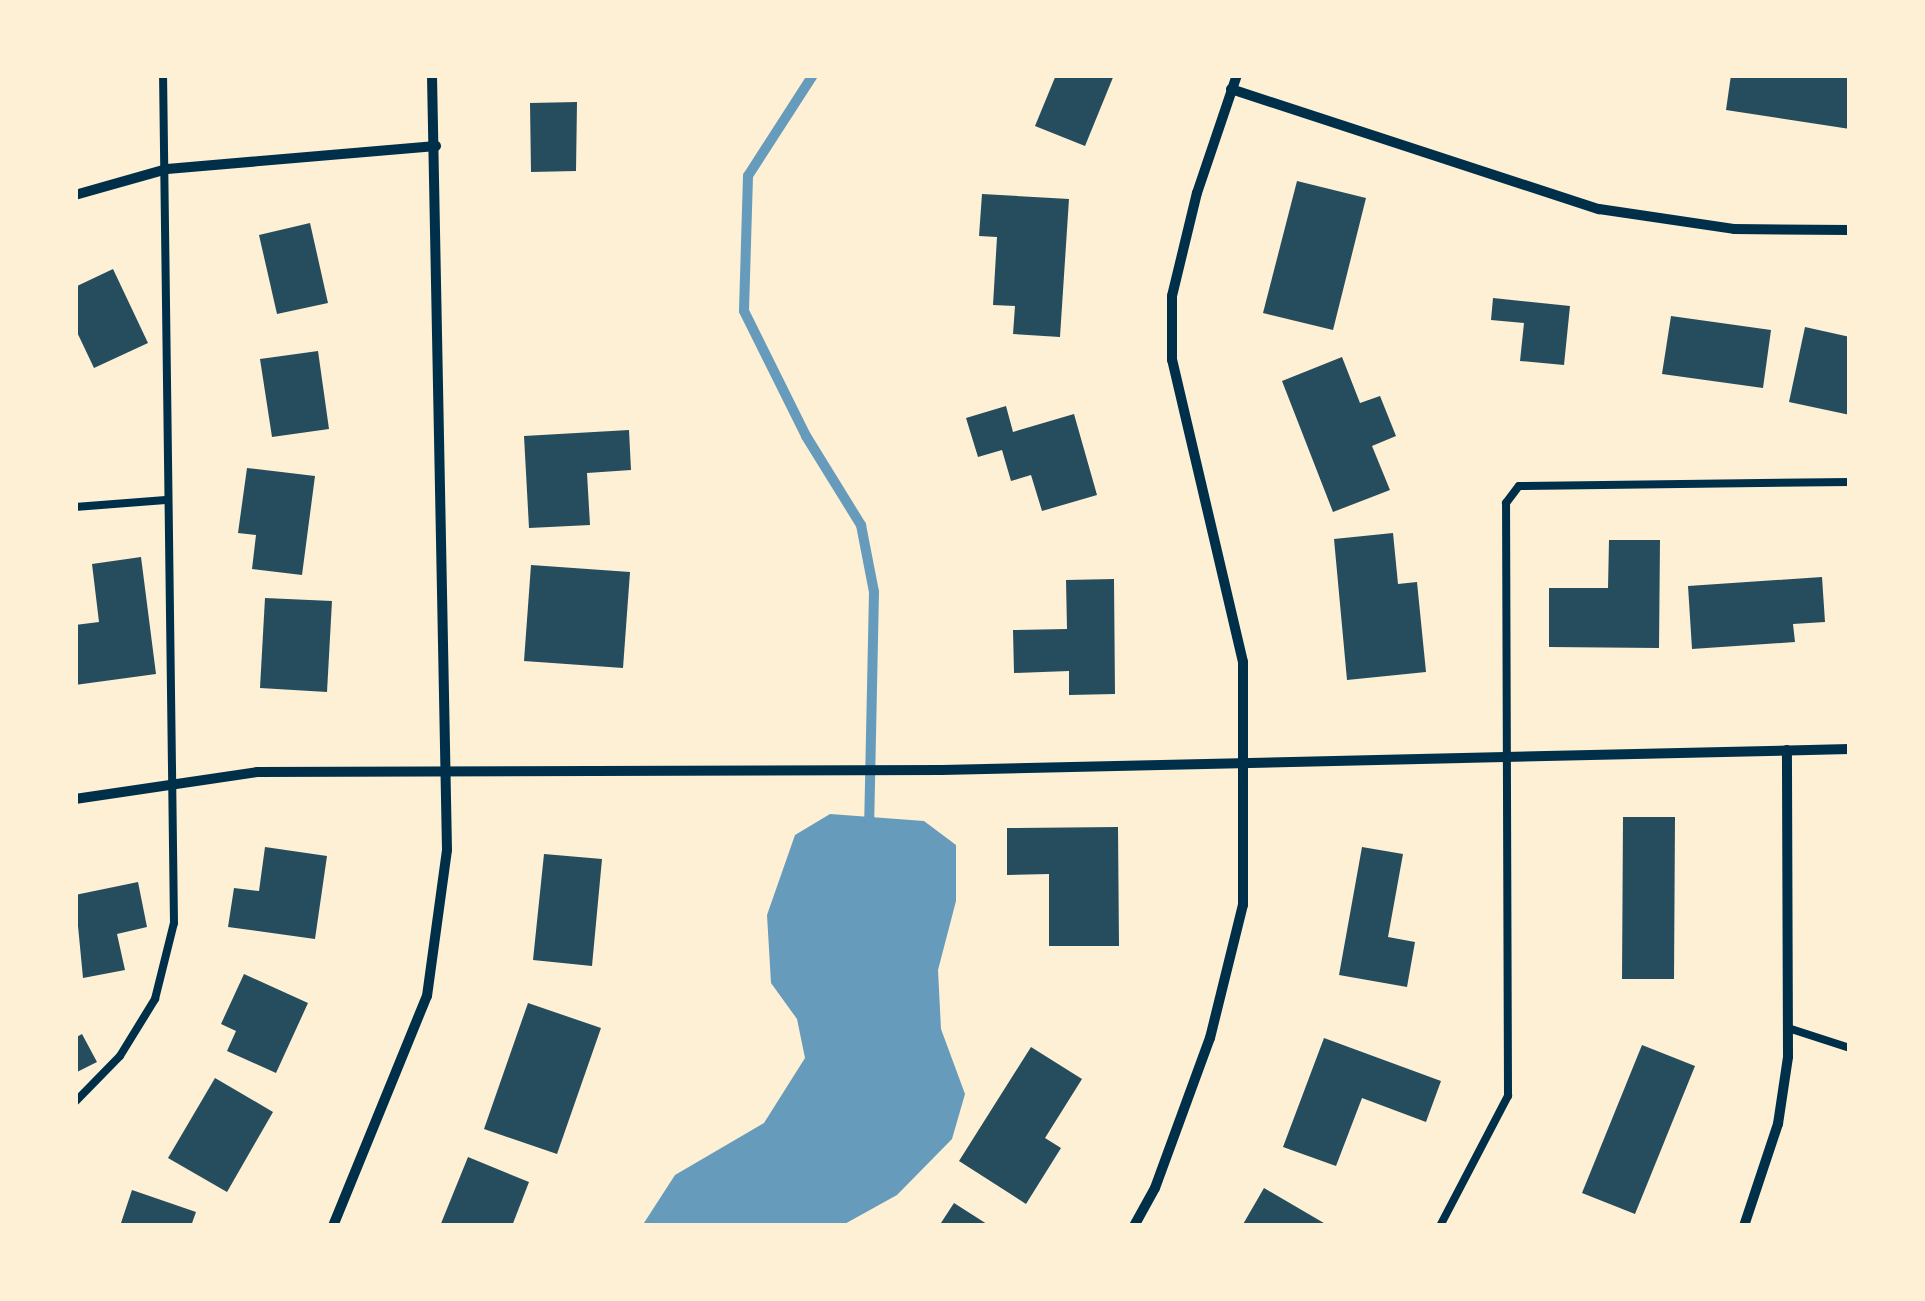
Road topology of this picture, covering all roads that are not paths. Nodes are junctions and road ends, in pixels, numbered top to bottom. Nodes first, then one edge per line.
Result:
1 (163, 75) edge
2 (432, 75) edge
3 (1237, 75) edge
4 (1231, 89) junction
5 (436, 146) junction
6 (167, 169) junction
7 (75, 196) edge
8 (1850, 230) edge
9 (1850, 482) edge
10 (166, 500) junction
11 (75, 507) edge
12 (1850, 748) edge
13 (1787, 750) junction
14 (1504, 755) junction
15 (1244, 760) junction
16 (446, 770) junction
17 (173, 782) junction
18 (75, 798) edge
19 (1788, 1028) junction
20 (1850, 1048) edge
21 (75, 1102) edge
22 (333, 1226) edge
23 (1134, 1226) edge
24 (1440, 1226) edge
25 (1744, 1226) edge

1 - 6 lane
2 - 5 street
3 - 4 street
4 - 8 street
4 - 15 street
5 - 6 street
5 - 16 street
6 - 7 street
6 - 10 lane
9 - 14 lane
10 - 11 lane
10 - 17 lane
12 - 13 street
13 - 14 street
13 - 19 street
14 - 15 street
14 - 24 lane
15 - 16 street
15 - 23 street
16 - 17 street
16 - 22 street
17 - 18 street
17 - 21 lane
19 - 20 lane
19 - 25 street

